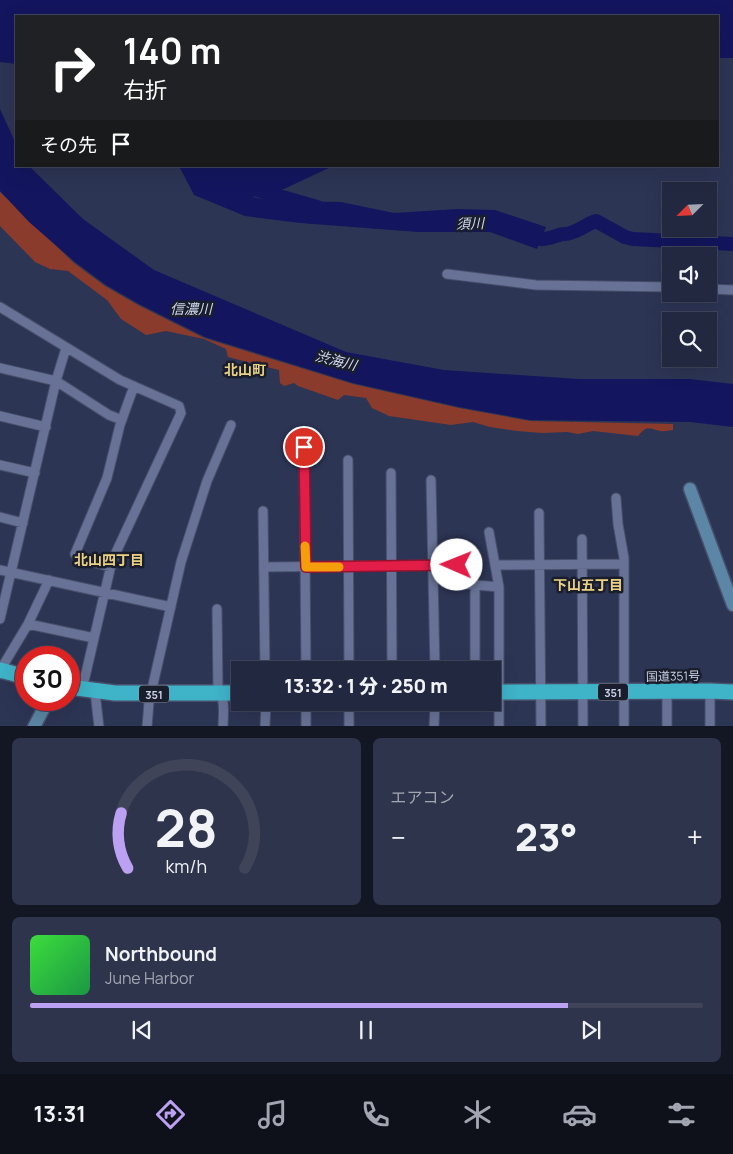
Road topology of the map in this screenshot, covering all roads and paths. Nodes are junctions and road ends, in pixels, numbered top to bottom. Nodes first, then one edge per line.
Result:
1 (447, 274) dead end
2 (662, 287) edge
3 (717, 289) edge
4 (733, 290) edge
5 (0, 307) edge
6 (66, 348) junction
7 (0, 368) edge
8 (56, 381) junction
9 (134, 386) junction
10 (0, 416) edge
11 (122, 420) junction
12 (231, 425) dead end
13 (46, 427) junction
14 (304, 447) dead end
15 (348, 460) dead end
16 (0, 465) edge
17 (35, 473) junction
18 (391, 473) dead end
19 (432, 480) dead end
20 (690, 489) dead end
21 (616, 498) dead end
22 (263, 511) dead end
23 (539, 513) dead end
24 (0, 517) edge
25 (23, 523) junction
26 (489, 532) dead end
27 (582, 539) dead end
28 (623, 564) junction
29 (433, 565) junction
30 (496, 565) junction
31 (582, 565) junction
32 (392, 566) junction
33 (539, 566) junction
34 (111, 567) junction
35 (264, 567) junction
36 (306, 567) junction
37 (348, 567) junction
38 (0, 570) edge
39 (11, 572) junction
40 (49, 580) junction
41 (475, 585) junction
42 (499, 587) junction
43 (104, 593) junction
44 (733, 605) edge
45 (171, 607) junction
46 (217, 609) dead end
47 (0, 619) edge
48 (28, 624) junction
49 (94, 638) junction
50 (265, 661) edge
51 (306, 661) edge
52 (349, 661) edge
53 (392, 661) edge
54 (435, 661) edge
55 (475, 661) edge
56 (497, 661) edge
57 (0, 672) edge
58 (15, 675) edge
59 (82, 690) edge
60 (541, 691) junction
61 (710, 691) junction
62 (501, 692) edge
63 (583, 692) junction
64 (624, 692) junction
65 (667, 692) junction
66 (733, 692) edge
67 (222, 693) junction
68 (231, 693) edge
69 (152, 694) junction
70 (42, 711) edge
71 (266, 711) edge
72 (306, 711) edge
73 (349, 711) edge
74 (435, 711) edge
75 (498, 711) edge
76 (34, 726) edge
77 (99, 726) edge
78 (147, 726) edge
79 (223, 726) edge
80 (265, 726) edge
81 (306, 726) edge
82 (350, 726) edge
83 (434, 726) edge
84 (499, 726) edge
85 (542, 726) edge
86 (583, 726) edge
87 (624, 726) edge
88 (667, 726) edge
89 (710, 726) edge

1 - 2 street
3 - 4 street
5 - 6 street
6 - 8 street
6 - 9 street
7 - 8 street
8 - 11 street
8 - 13 street
9 - 11 street
9 - 34 street
10 - 13 street
11 - 34 street
12 - 45 street
13 - 17 street
14 - 36 street
15 - 37 street
16 - 17 street
17 - 25 street
18 - 32 street
19 - 29 street
20 - 44 street
21 - 28 street
22 - 35 street
23 - 33 street
24 - 25 street
25 - 39 street
26 - 30 street
27 - 31 street
28 - 31 street
28 - 64 street
29 - 32 street
29 - 41 street
29 - 54 street
30 - 33 street
30 - 42 street
31 - 33 street
31 - 63 street
32 - 37 street
32 - 53 street
33 - 60 street
34 - 43 street
35 - 36 street
35 - 50 street
36 - 37 street
36 - 51 street
37 - 52 street
38 - 39 street
39 - 40 street
39 - 47 street
40 - 43 street
40 - 48 street
41 - 42 street
41 - 55 street
42 - 56 street
43 - 45 street
43 - 49 street
45 - 69 street
46 - 67 street
48 - 49 street
48 - 57 street
49 - 59 street
57 - 58 highway
59 - 69 highway, 351
59 - 77 street
60 - 62 highway, 国道351号 / 351
60 - 63 highway, 国道351号 / 351
60 - 85 street
61 - 65 highway, 国道351号 / 351
61 - 66 highway, 国道351号 / 351
61 - 89 street
63 - 64 highway, 国道351号 / 351
63 - 86 street
64 - 65 highway, 国道351号 / 351
64 - 87 street
65 - 88 street
67 - 68 highway, 351
67 - 69 highway, 351
67 - 79 street
69 - 78 street
70 - 76 street
71 - 80 street
72 - 81 street
73 - 82 street
74 - 83 street
75 - 84 street

